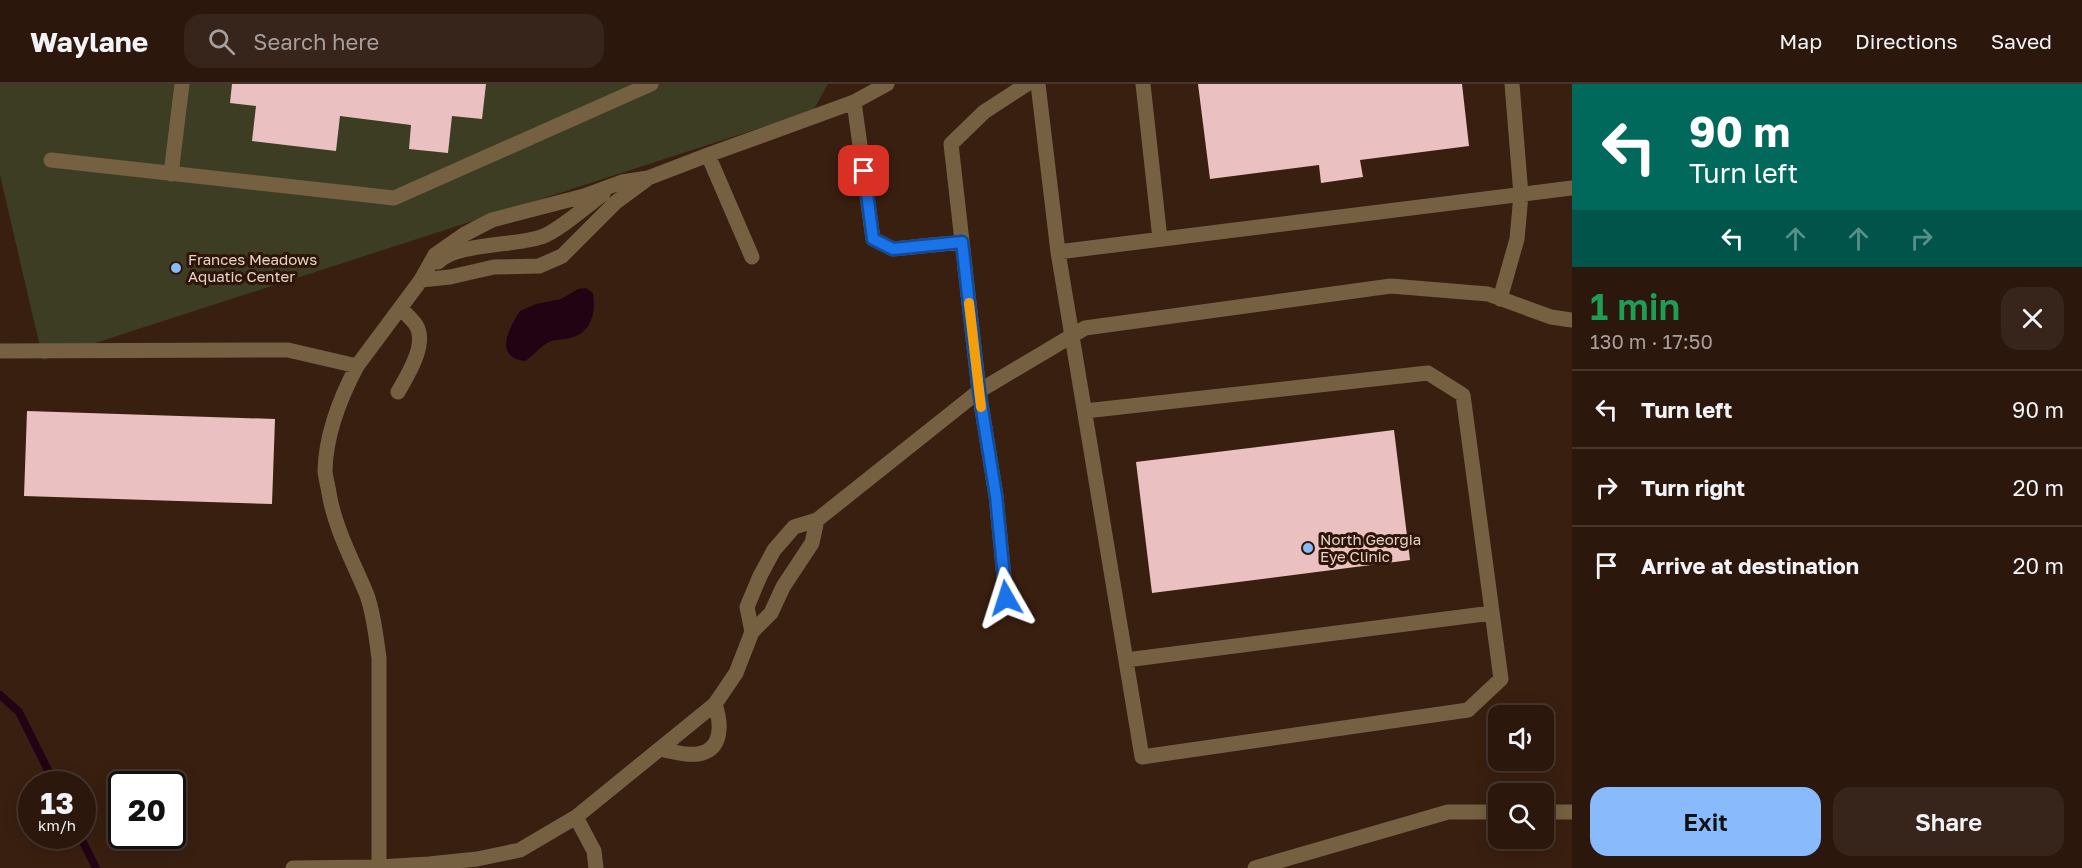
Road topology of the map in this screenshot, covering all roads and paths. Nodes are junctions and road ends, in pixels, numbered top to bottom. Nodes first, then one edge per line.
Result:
1 (182, 84) edge
2 (651, 84) edge
3 (887, 84) edge
4 (1027, 84) edge
5 (1038, 84) edge
6 (1143, 84) edge
7 (1512, 84) edge
8 (854, 102) junction
9 (708, 155) junction
10 (51, 160) dead end
11 (171, 174) junction
12 (648, 178) junction
13 (615, 185) junction
14 (1572, 189) edge
15 (1521, 195) junction
16 (1160, 239) junction
17 (962, 242) junction
18 (1058, 252) junction
19 (752, 257) dead end
20 (421, 280) junction
21 (1500, 298) junction
22 (400, 308) junction
23 (1551, 317) junction
24 (1572, 320) edge
25 (1572, 332) edge
26 (1073, 335) junction
27 (0, 351) edge
28 (357, 366) junction
29 (979, 391) junction
30 (398, 392) dead end
31 (1085, 411) junction
32 (818, 520) junction
33 (1006, 598) dead end
34 (1492, 613) junction
35 (752, 632) junction
36 (1126, 660) junction
37 (715, 704) junction
38 (660, 749) junction
39 (1488, 812) edge
40 (1554, 812) edge
41 (1572, 812) edge
42 (576, 817) junction
43 (293, 868) edge
44 (379, 868) edge
45 (596, 868) edge
46 (1255, 868) edge

1 - 11 lane
2 - 11 lane
3 - 8 lane
4 - 17 lane
5 - 18 lane
6 - 16 lane
7 - 15 lane
8 - 9 lane
8 - 17 lane
9 - 12 lane
9 - 19 lane
10 - 11 lane
12 - 13 lane
12 - 20 lane
13 - 20 lane
13 - 20 lane
14 - 15 lane
15 - 16 lane
15 - 21 lane
16 - 18 lane
17 - 29 lane
18 - 26 lane
20 - 22 lane
21 - 23 lane
21 - 26 lane
22 - 28 lane
22 - 30 lane
23 - 24 lane
23 - 25 lane
26 - 29 lane
26 - 31 lane
27 - 28 lane
28 - 44 lane
29 - 32 lane
29 - 33 lane
31 - 34 lane
31 - 36 lane
32 - 35 lane
32 - 35 lane
34 - 36 lane
34 - 36 lane
35 - 37 lane
37 - 38 lane
37 - 38 lane
38 - 42 lane
39 - 46 lane
40 - 41 lane
42 - 44 lane
42 - 45 lane
43 - 44 lane

